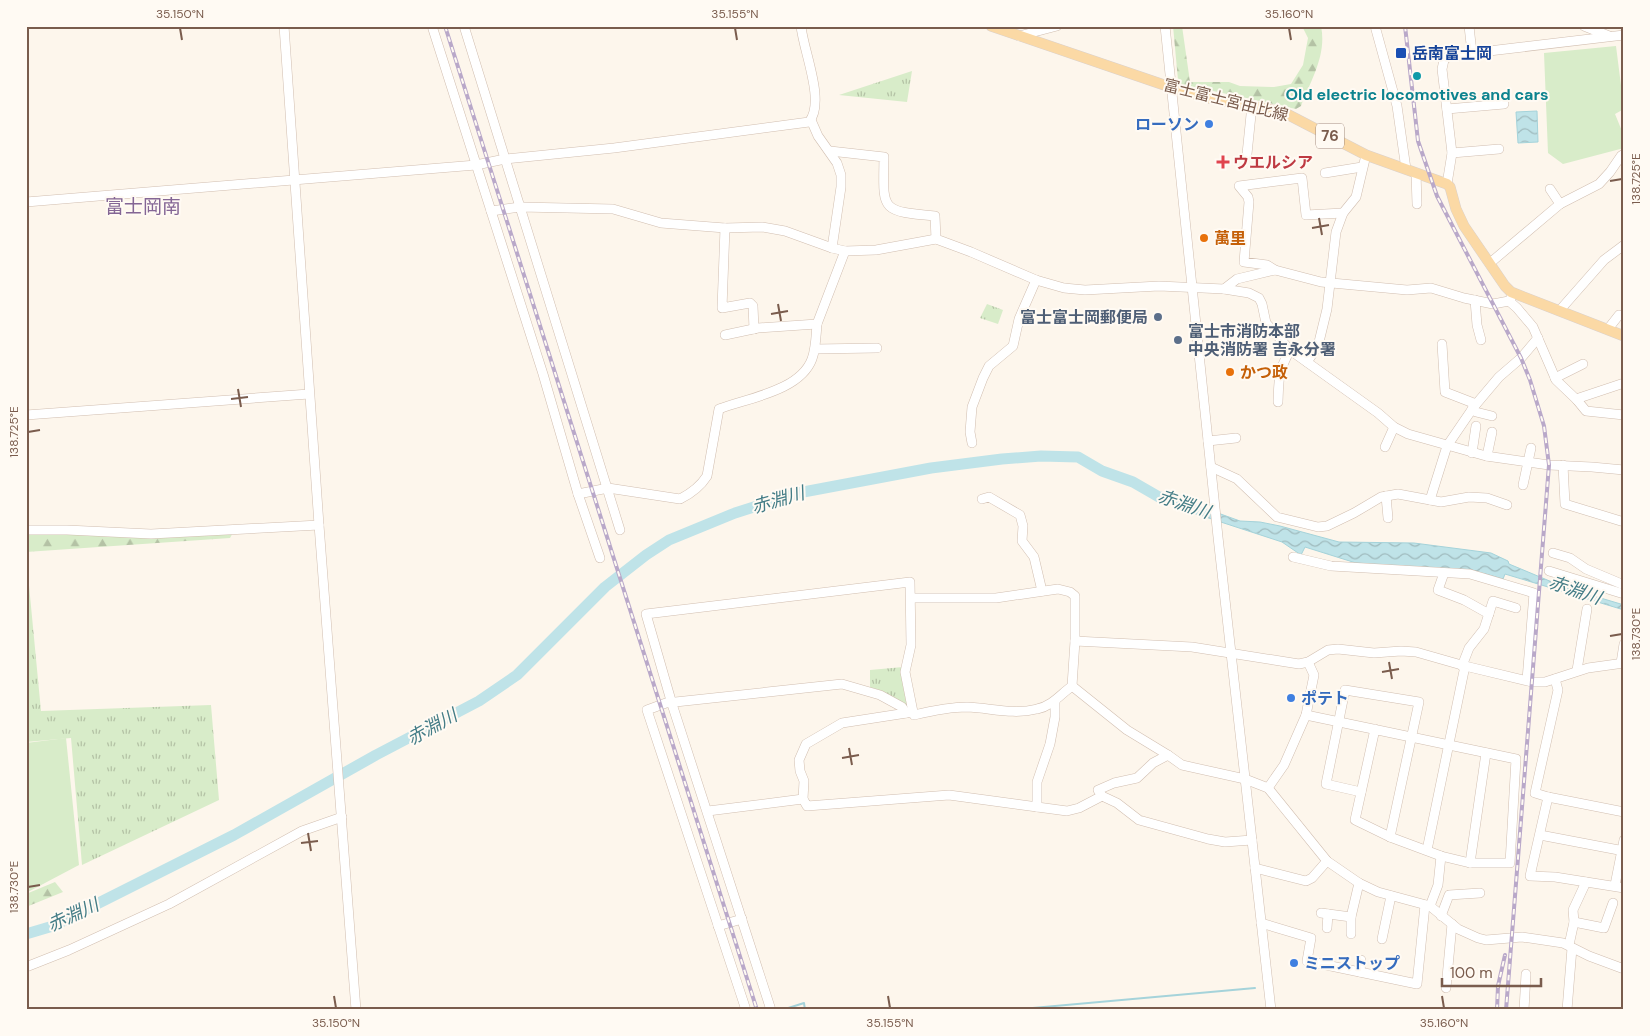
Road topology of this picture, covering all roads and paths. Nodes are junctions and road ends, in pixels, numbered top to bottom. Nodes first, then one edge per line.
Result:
1 (284, 26) edge
2 (432, 26) edge
3 (464, 26) edge
4 (801, 26) edge
5 (991, 26) edge
6 (1056, 26) edge
7 (1164, 26) edge
8 (1375, 26) edge
9 (1469, 26) edge
10 (1584, 26) edge
11 (1019, 36) junction
12 (1624, 36) edge
13 (1611, 37) junction
14 (1472, 53) junction
15 (1170, 87) junction
16 (1504, 104) dead end
17 (1252, 106) junction
18 (1447, 108) junction
19 (811, 120) junction
20 (1499, 149) dead end
21 (830, 151) junction
22 (1452, 153) junction
23 (1247, 154) dead end
24 (1624, 154) edge
25 (1366, 155) junction
26 (505, 159) junction
27 (476, 165) junction
28 (1362, 167) junction
29 (1411, 171) junction
30 (1324, 173) dead end
31 (295, 179) junction
32 (1447, 184) junction
33 (1550, 189) dead end
34 (26, 202) edge
35 (1416, 204) dead end
36 (1560, 204) junction
37 (520, 207) junction
38 (491, 211) junction
39 (1343, 213) junction
40 (725, 228) junction
41 (936, 239) junction
42 (1624, 245) edge
43 (832, 248) junction
44 (845, 251) junction
45 (1490, 263) junction
46 (1275, 270) junction
47 (1036, 280) junction
48 (1330, 283) junction
49 (1191, 287) junction
50 (1224, 290) junction
51 (1511, 297) junction
52 (1475, 300) junction
53 (1560, 310) junction
54 (1619, 315) dead end
55 (817, 324) junction
56 (754, 329) junction
57 (1608, 329) junction
58 (725, 336) dead end
59 (1624, 336) edge
60 (1538, 338) junction
61 (1481, 340) dead end
62 (1442, 344) dead end
63 (877, 348) dead end
64 (814, 349) junction
65 (1290, 350) junction
66 (1308, 362) junction
67 (1583, 364) dead end
68 (1555, 378) junction
69 (1624, 383) edge
70 (309, 394) junction
71 (1577, 400) junction
72 (1278, 402) dead end
73 (1474, 406) junction
74 (26, 415) edge
75 (1624, 415) edge
76 (1492, 416) dead end
77 (1476, 426) dead end
78 (1394, 427) junction
79 (1492, 432) dead end
80 (1236, 438) dead end
81 (1208, 440) junction
82 (972, 443) dead end
83 (1385, 446) dead end
84 (1447, 446) junction
85 (1531, 448) dead end
86 (1472, 452) junction
87 (1487, 456) junction
88 (1527, 462) junction
89 (1563, 465) junction
90 (1211, 467) junction
91 (1624, 470) edge
92 (1523, 485) dead end
93 (608, 488) junction
94 (578, 494) junction
95 (1386, 496) junction
96 (982, 499) dead end
97 (1430, 500) junction
98 (1507, 506) dead end
99 (1388, 518) dead end
100 (1624, 522) edge
101 (319, 525) junction
102 (26, 530) edge
103 (620, 530) dead end
104 (1553, 553) dead end
105 (1292, 557) dead end
106 (600, 558) dead end
107 (1549, 571) dead end
108 (1444, 573) junction
109 (1624, 585) edge
110 (1042, 591) junction
111 (1624, 594) edge
112 (911, 598) junction
113 (1516, 608) dead end
114 (1587, 609) dead end
115 (1489, 614) junction
116 (1075, 641) junction
117 (1624, 644) edge
118 (1231, 654) junction
119 (1308, 662) junction
120 (1622, 663) edge
121 (1464, 666) junction
122 (1577, 670) junction
123 (1555, 679) junction
124 (1529, 681) junction
125 (1072, 686) junction
126 (1055, 701) junction
127 (672, 704) junction
128 (910, 712) junction
129 (1306, 715) junction
130 (1339, 722) junction
131 (1375, 729) junction
132 (1412, 736) junction
133 (1449, 744) junction
134 (1486, 753) junction
135 (1168, 755) junction
136 (1245, 779) junction
137 (1268, 788) junction
138 (1361, 792) junction
139 (1102, 796) junction
140 (1548, 798) junction
141 (803, 799) junction
142 (1037, 807) junction
143 (708, 812) junction
144 (1624, 812) edge
145 (342, 813) junction
146 (1540, 835) junction
147 (1390, 837) junction
148 (1252, 840) junction
149 (1624, 840) edge
150 (1427, 850) junction
151 (1623, 851) edge
152 (1441, 856) junction
153 (1327, 861) junction
154 (1470, 863) junction
155 (1255, 868) junction
156 (1586, 882) junction
157 (1359, 883) junction
158 (1619, 887) edge
159 (1480, 893) dead end
160 (1391, 896) junction
161 (1613, 903) dead end
162 (1427, 906) junction
163 (1441, 916) junction
164 (1351, 917) junction
165 (742, 919) junction
166 (1574, 922) junction
167 (1261, 923) junction
168 (1452, 924) junction
169 (718, 926) junction
170 (1327, 928) dead end
171 (1351, 934) dead end
172 (1382, 939) dead end
173 (1571, 947) junction
174 (1361, 960) dead end
175 (26, 966) edge
176 (1624, 969) edge
177 (1360, 972) junction
178 (1526, 974) dead end
179 (1446, 988) dead end
180 (356, 1010) edge
181 (746, 1010) edge
182 (771, 1010) edge
183 (1271, 1010) edge
184 (1524, 1010) edge
185 (1567, 1010) edge

1 - 31 street
2 - 27 street
3 - 26 street
4 - 19 street
5 - 11 main road, 富士富士宮由比線 / 76
6 - 11 street
7 - 15 street
8 - 29 street
9 - 14 street
10 - 13 street
11 - 15 main road, 富士富士宮由比線 / 76
12 - 13 street
13 - 14 street
14 - 18 street
15 - 17 main road, 富士富士宮由比線 / 76
15 - 49 street
16 - 18 street
17 - 23 street
17 - 25 main road, 富士富士宮由比線 / 76
18 - 22 street
19 - 21 street
19 - 26 street
20 - 22 street
21 - 41 street
21 - 43 street
22 - 32 street
24 - 36 street
25 - 28 street
25 - 29 main road, 富士富士宮由比線 / 76
26 - 27 street
26 - 37 street
27 - 31 street
27 - 38 street
28 - 30 street
28 - 39 street
29 - 32 main road, 富士富士宮由比線 / 76
29 - 35 street
31 - 34 street
31 - 70 street
32 - 45 main road
33 - 36 street
36 - 45 street
37 - 38 street
37 - 40 street
37 - 93 street
38 - 94 street
39 - 46 street
39 - 48 street
40 - 43 street
40 - 56 street
41 - 44 street
41 - 47 street
42 - 53 street
43 - 44 street
44 - 55 street
45 - 51 main road
46 - 48 street
46 - 50 street
47 - 49 street
47 - 82 street
48 - 52 street
48 - 66 street
49 - 50 street
49 - 81 street
50 - 65 street
51 - 52 street
51 - 53 main road
51 - 60 street
52 - 61 street
53 - 57 main road
54 - 57 street
55 - 56 street
55 - 64 street
56 - 58 street
57 - 59 main road
60 - 68 street
60 - 73 street
62 - 73 street
63 - 64 street
64 - 93 street
65 - 66 street
65 - 72 street
66 - 78 street
67 - 68 street
68 - 71 street
69 - 71 street
70 - 74 street
70 - 101 street
71 - 75 street
73 - 76 street
73 - 84 street
77 - 86 street
78 - 83 street
78 - 84 street
79 - 87 street
80 - 81 street
81 - 90 street
84 - 86 street
84 - 97 street
85 - 88 street
86 - 87 street
87 - 88 street
88 - 89 street
88 - 92 street
89 - 91 street
89 - 100 street
90 - 95 street
90 - 118 street
93 - 94 street
93 - 103 street
94 - 106 street
95 - 97 street
95 - 99 street
96 - 110 street
97 - 98 street
101 - 102 street
101 - 145 street
104 - 109 street
105 - 108 street
107 - 111 street
108 - 115 street
108 - 124 street
110 - 112 street
110 - 116 street
112 - 127 street
112 - 128 street
113 - 115 street
114 - 122 street
115 - 121 street
116 - 118 street
116 - 125 street
117 - 120 street
118 - 119 street
118 - 136 street
119 - 121 street
119 - 129 street
120 - 122 street
121 - 124 street
121 - 133 street
122 - 123 street
123 - 124 street
123 - 140 street
125 - 126 street
125 - 135 street
126 - 128 street
126 - 142 street
127 - 128 street
127 - 143 street
127 - 169 street
128 - 141 street
129 - 130 street
129 - 137 street
130 - 131 street
130 - 132 street
130 - 138 street
131 - 132 street
131 - 138 street
132 - 133 street
132 - 147 street
133 - 134 street
133 - 150 street
134 - 154 street
134 - 154 street
135 - 136 street
135 - 139 street
136 - 137 street
136 - 148 street
137 - 153 street
138 - 147 street
139 - 142 street
139 - 148 street
140 - 144 street
140 - 146 street
141 - 142 street
141 - 143 street
143 - 165 street
145 - 175 street
145 - 180 street
146 - 151 street
146 - 156 street
147 - 150 street
148 - 155 street
149 - 151 street
150 - 152 street
151 - 158 street
152 - 154 street
152 - 162 street
153 - 155 street
153 - 157 street
155 - 167 street
156 - 158 street
156 - 166 street
157 - 160 street
157 - 164 street
159 - 163 street
160 - 162 street
160 - 172 street
161 - 166 street
162 - 163 street
162 - 177 street
163 - 168 street
164 - 170 street
164 - 171 street
165 - 169 street
165 - 182 street
166 - 173 street
167 - 177 street
167 - 183 street
168 - 173 street
168 - 179 street
169 - 181 street
173 - 176 street
173 - 185 street
174 - 177 street
178 - 184 street

